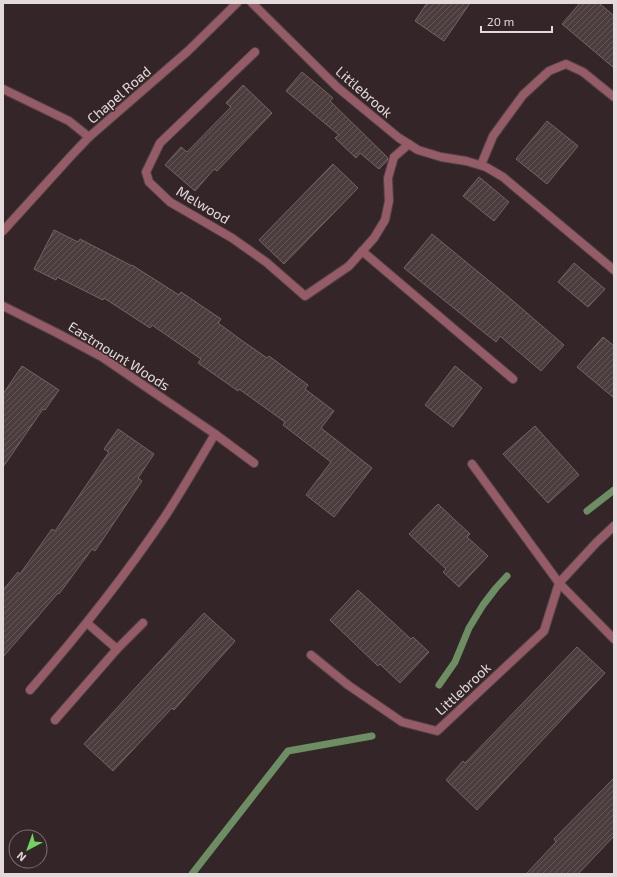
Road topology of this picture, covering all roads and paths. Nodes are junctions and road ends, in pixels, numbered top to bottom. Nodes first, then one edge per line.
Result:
1 (238, 3) edge
2 (252, 3) edge
3 (255, 52) dead end
4 (3, 89) edge
5 (614, 97) edge
6 (89, 137) junction
7 (409, 144) junction
8 (481, 166) junction
9 (3, 231) edge
10 (362, 251) junction
11 (614, 270) edge
12 (3, 308) edge
13 (513, 380) dead end
14 (215, 434) junction
15 (254, 463) dead end
16 (472, 464) dead end
17 (614, 526) edge
18 (559, 583) junction
19 (87, 623) junction
20 (143, 623) dead end
21 (614, 639) edge
22 (117, 650) junction
23 (311, 655) dead end
24 (30, 690) dead end
25 (55, 720) dead end

1 - 6 street, Chapel Road
2 - 7 street, Littlebrook
3 - 10 street, Melwood
4 - 6 street, Chapel Road
5 - 8 street
6 - 9 street
7 - 8 street, Littlebrook
7 - 10 street, Melwood
8 - 11 street, Littlebrook
10 - 13 street
12 - 14 street, Eastmount Woods
14 - 15 street, Eastmount Woods
14 - 19 street
16 - 18 street
17 - 18 street, Littlebrook
18 - 21 street
18 - 23 street, Littlebrook
19 - 22 street
19 - 24 street
20 - 22 street
22 - 25 street

